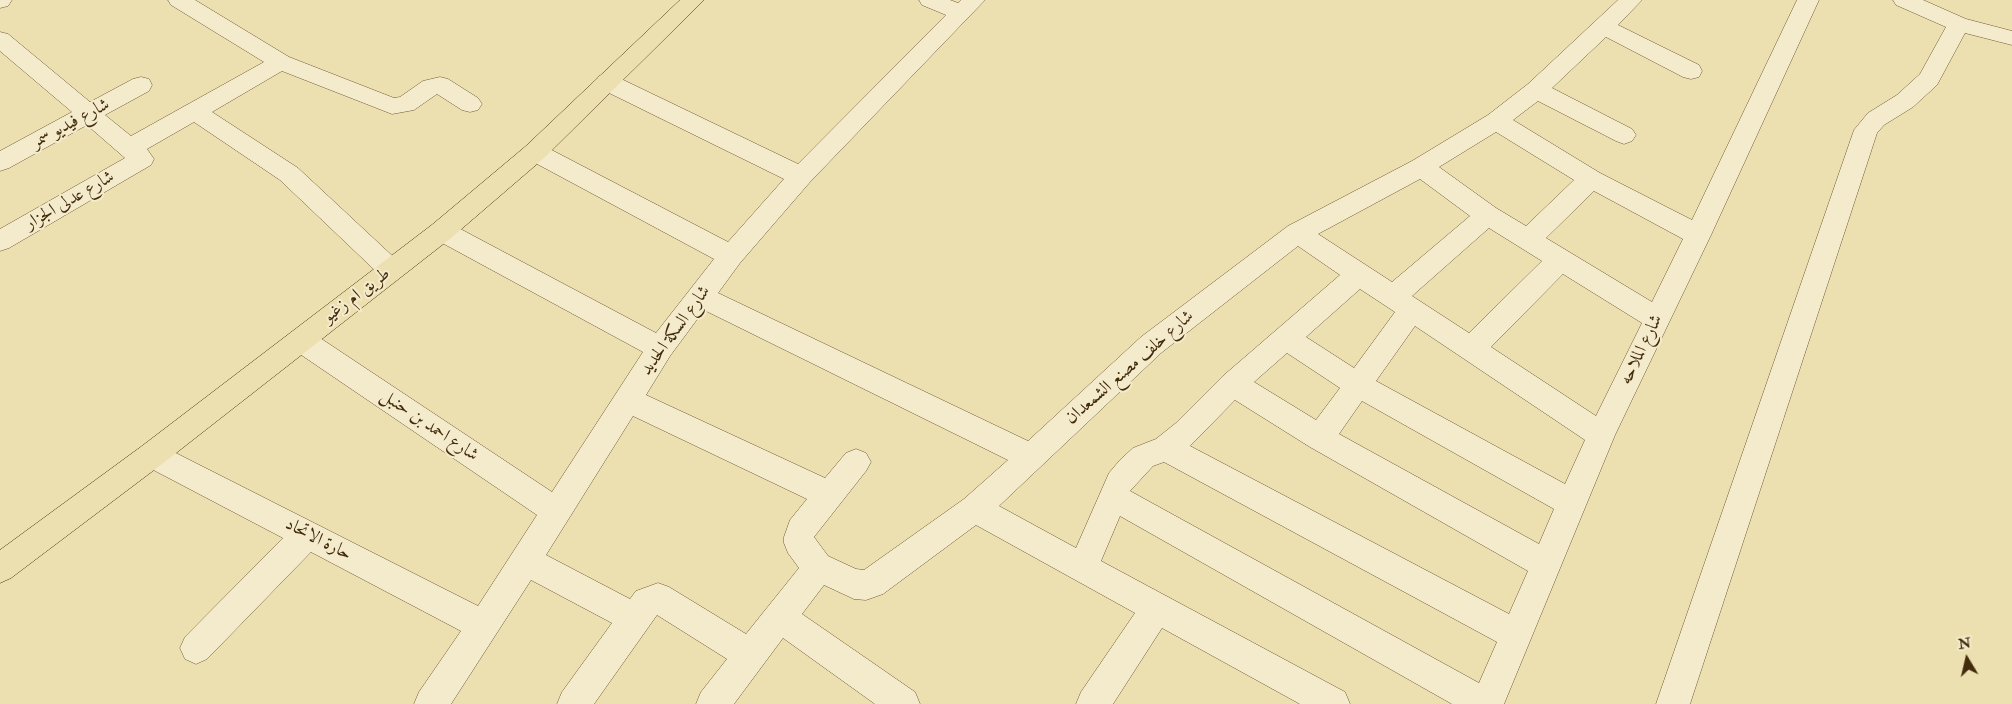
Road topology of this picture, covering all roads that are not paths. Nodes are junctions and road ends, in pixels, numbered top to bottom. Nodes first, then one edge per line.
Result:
1 (179, 0) edge
2 (693, 0) edge
3 (930, 0) edge
4 (1631, 0) edge
5 (1808, 0) edge
6 (1904, 0) edge
7 (968, 6) edge
8 (1959, 24) junction
9 (1603, 26) junction
10 (2012, 38) edge
11 (0, 39) edge
12 (281, 62) junction
13 (1691, 71) dead end
14 (607, 82) junction
15 (142, 85) dead end
16 (1536, 90) junction
17 (470, 104) dead end
18 (194, 111) junction
19 (88, 114) junction
20 (1496, 121) junction
21 (1624, 135) dead end
22 (535, 152) junction
23 (135, 154) junction
24 (0, 162) edge
25 (1421, 167) junction
26 (801, 176) junction
27 (1591, 179) junction
28 (1487, 215) junction
29 (442, 231) junction
30 (1297, 233) junction
31 (1698, 235) junction
32 (1528, 240) junction
33 (0, 241) edge
34 (731, 256) junction
35 (1560, 260) junction
36 (391, 270) junction
37 (1359, 274) junction
38 (700, 296) junction
39 (1402, 303) junction
40 (1658, 319) junction
41 (1286, 338) junction
42 (300, 340) junction
43 (660, 348) junction
44 (1471, 349) junction
45 (1233, 384) junction
46 (1358, 385) junction
47 (628, 400) junction
48 (1600, 435) junction
49 (1320, 438) junction
50 (1166, 448) junction
51 (152, 455) junction
52 (1031, 457) junction
53 (856, 462) dead end
54 (829, 495) junction
55 (1113, 497) junction
56 (1571, 503) junction
57 (975, 509) junction
58 (557, 512) junction
59 (307, 534) junction
60 (526, 561) junction
61 (1, 564) edge
62 (1546, 564) junction
63 (1084, 568) junction
64 (819, 570) junction
65 (1157, 608) junction
66 (780, 617) junction
67 (634, 618) junction
68 (484, 626) junction
69 (1516, 635) junction
70 (196, 648) dead end
71 (750, 655) junction
72 (1313, 699) edge
73 (431, 704) edge
74 (574, 704) edge
75 (713, 704) edge
76 (903, 704) edge
77 (1093, 704) edge
78 (1486, 704) edge
79 (1673, 704) edge

1 - 12 street
2 - 14 main road, طريق ام زغيو
3 - 7 street
4 - 9 street, شارع خلف مصنع الشمعدان
5 - 31 street, شارع الملاحه
6 - 8 street
7 - 26 street, شارع السكة الحديد
8 - 10 street
8 - 79 street
9 - 13 street
9 - 16 street, شارع خلف مصنع الشمعدان
11 - 19 street
12 - 17 street
12 - 18 street, شارع عدلى الجزار
14 - 22 main road, طريق ام زغيو
14 - 26 street
15 - 19 street, شارع فيديو سمر
16 - 20 street, شارع خلف مصنع الشمعدان
16 - 21 street
18 - 23 street, شارع عدلى الجزار
18 - 36 street
19 - 23 street
19 - 24 street, شارع فيديو سمر
20 - 25 street, شارع خلف مصنع الشمعدان
20 - 27 street
22 - 29 main road, طريق ام زغيو
22 - 34 street
23 - 33 street, شارع عدلى الجزار
25 - 28 street
25 - 30 street, شارع خلف مصنع الشمعدان
26 - 34 street, شارع السكة الحديد
27 - 31 street
27 - 32 street
28 - 32 street
28 - 39 street
29 - 36 main road, طريق ام زغيو
29 - 43 street
30 - 37 street
30 - 52 street, شارع خلف مصنع الشمعدان
31 - 40 street, شارع الملاحه
32 - 35 street
34 - 38 street, شارع السكة الحديد
35 - 40 street
35 - 44 street
36 - 42 main road, طريق ام زغيو
37 - 39 street
37 - 41 street
38 - 43 street, شارع السكة الحديد
38 - 52 street
39 - 44 street
39 - 46 street
40 - 48 street, شارع الملاحه
41 - 45 street
41 - 46 street
42 - 51 main road, طريق ام زغيو
42 - 58 street, شارع احمد بن حنبل
43 - 47 street, شارع السكة الحديد
44 - 48 street
45 - 49 street
45 - 50 street
46 - 49 street
46 - 56 street
47 - 54 street
47 - 58 street, شارع السكة الحديد
48 - 56 street, شارع الملاحه
49 - 62 street
50 - 55 street
50 - 69 street
51 - 59 street, حارة الاتحاد
51 - 61 main road, طريق ام زغيو
52 - 57 street, شارع خلف مصنع الشمعدان
53 - 54 street
54 - 64 street
55 - 63 street
55 - 78 street
56 - 62 street, شارع الملاحه
57 - 63 street
57 - 64 street, شارع خلف مصنع الشمعدان
58 - 60 street, شارع السكة الحديد
59 - 68 street, حارة الاتحاد
59 - 70 street
60 - 67 street
60 - 68 street, شارع السكة الحديد
62 - 69 street, شارع الملاحه
63 - 65 street
64 - 66 street
65 - 72 street
65 - 77 street
66 - 71 street
66 - 76 street
67 - 71 street
67 - 74 street
68 - 73 street, شارع السكة الحديد
69 - 78 street, شارع الملاحه
71 - 75 street

